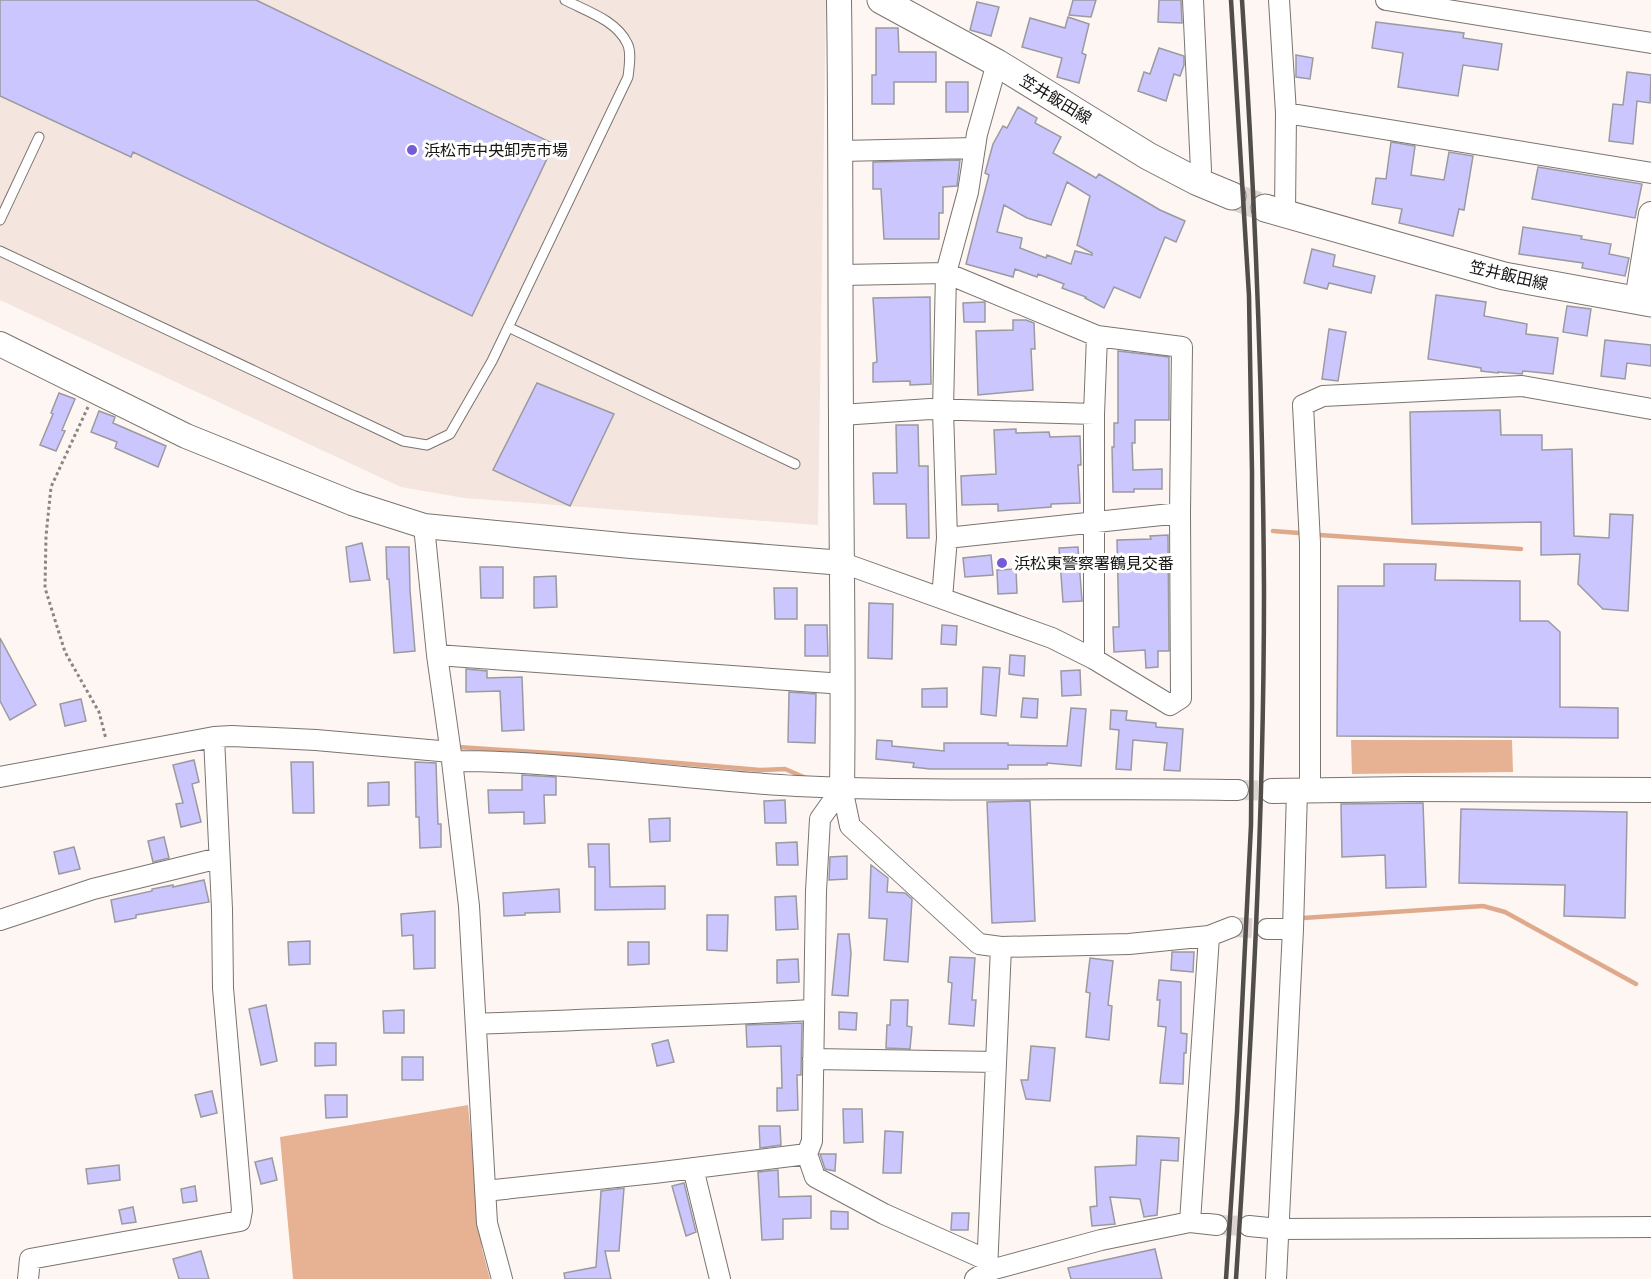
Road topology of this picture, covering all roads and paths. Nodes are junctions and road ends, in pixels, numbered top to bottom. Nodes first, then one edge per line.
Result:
1 (565, 0) edge
2 (839, 0) edge
3 (881, 0) edge
4 (1193, 0) edge
5 (1279, 0) edge
6 (1386, 0) edge
7 (1651, 43) edge
8 (997, 63) junction
9 (1286, 113) junction
10 (39, 136) dead end
11 (975, 148) junction
12 (842, 151) junction
13 (1651, 173) edge
14 (1196, 181) junction
15 (1232, 196) tunnel mouth
16 (1275, 210) joint
17 (1651, 214) edge
18 (0, 220) edge
19 (0, 251) edge
20 (946, 273) junction
21 (842, 275) junction
22 (1644, 301) edge
23 (508, 327) junction
24 (1097, 336) junction
25 (0, 344) edge
26 (96, 392) junction
27 (1651, 409) edge
28 (944, 410) junction
29 (1094, 414) junction
30 (841, 415) junction
31 (795, 464) dead end
32 (1180, 513) junction
33 (1094, 522) junction
34 (424, 526) junction
35 (946, 538) junction
36 (843, 563) junction
37 (942, 598) junction
38 (437, 655) junction
39 (1094, 659) junction
40 (844, 684) junction
41 (214, 737) junction
42 (452, 756) junction
43 (111, 757) junction
44 (1651, 776) edge
45 (0, 777) edge
46 (843, 788) junction
47 (1238, 790) tunnel mouth
48 (1651, 790) edge
49 (1272, 791) tunnel mouth
50 (1304, 791) junction
51 (1651, 798) edge
52 (219, 858) junction
53 (0, 920) edge
54 (1232, 927) tunnel mouth
55 (1267, 929) tunnel mouth
56 (1293, 929) junction
57 (1209, 936) junction
58 (1001, 947) junction
59 (814, 1010) junction
60 (476, 1024) junction
61 (813, 1059) junction
62 (996, 1062) junction
63 (807, 1154) junction
64 (693, 1168) junction
65 (485, 1191) junction
66 (1190, 1222) junction
67 (1217, 1225) tunnel mouth
68 (1250, 1226) tunnel mouth
69 (1651, 1227) edge
70 (1279, 1229) junction
71 (983, 1273) edge
72 (28, 1279) edge
73 (502, 1279) edge
74 (720, 1279) edge
75 (1276, 1279) edge

1 - 23 lane
2 - 12 street
3 - 8 main road, 笠井飯田線
4 - 14 street
5 - 9 street
6 - 7 street
8 - 11 street
8 - 14 main road, 笠井飯田線
9 - 13 street
9 - 16 street
10 - 18 lane
11 - 12 street
11 - 20 street
12 - 21 street
14 - 15 main road, 笠井飯田線
16 - 22 main road, 笠井飯田線
17 - 22 street
19 - 23 lane
20 - 21 street
20 - 24 street
20 - 28 street
21 - 30 street
23 - 31 lane
24 - 29 street
24 - 32 street
25 - 26 street
26 - 34 street
26 - 43 path
27 - 50 street
28 - 29 street
28 - 30 street
28 - 35 street
29 - 33 street
30 - 36 street
32 - 33 street
32 - 39 street
33 - 35 street
33 - 39 street
34 - 36 street
34 - 38 street
35 - 37 street
36 - 37 street
36 - 40 street
37 - 39 street
38 - 40 street
38 - 42 street
40 - 46 street
41 - 42 street
41 - 43 street
41 - 52 street
42 - 46 street
42 - 60 street
43 - 45 street
44 - 48 street
46 - 47 street
46 - 58 street
46 - 59 street
48 - 50 street
48 - 51 street
49 - 50 street
50 - 56 street
52 - 53 street
52 - 72 street
54 - 57 street
55 - 56 street
56 - 70 street
57 - 58 street
57 - 66 street
58 - 62 street
59 - 60 street
59 - 61 street
60 - 65 street
61 - 62 street
61 - 63 street
62 - 71 street
63 - 64 street
63 - 71 street
64 - 65 street
64 - 74 street
65 - 73 street
66 - 67 street
66 - 71 street
68 - 70 street
69 - 70 street
70 - 75 street

